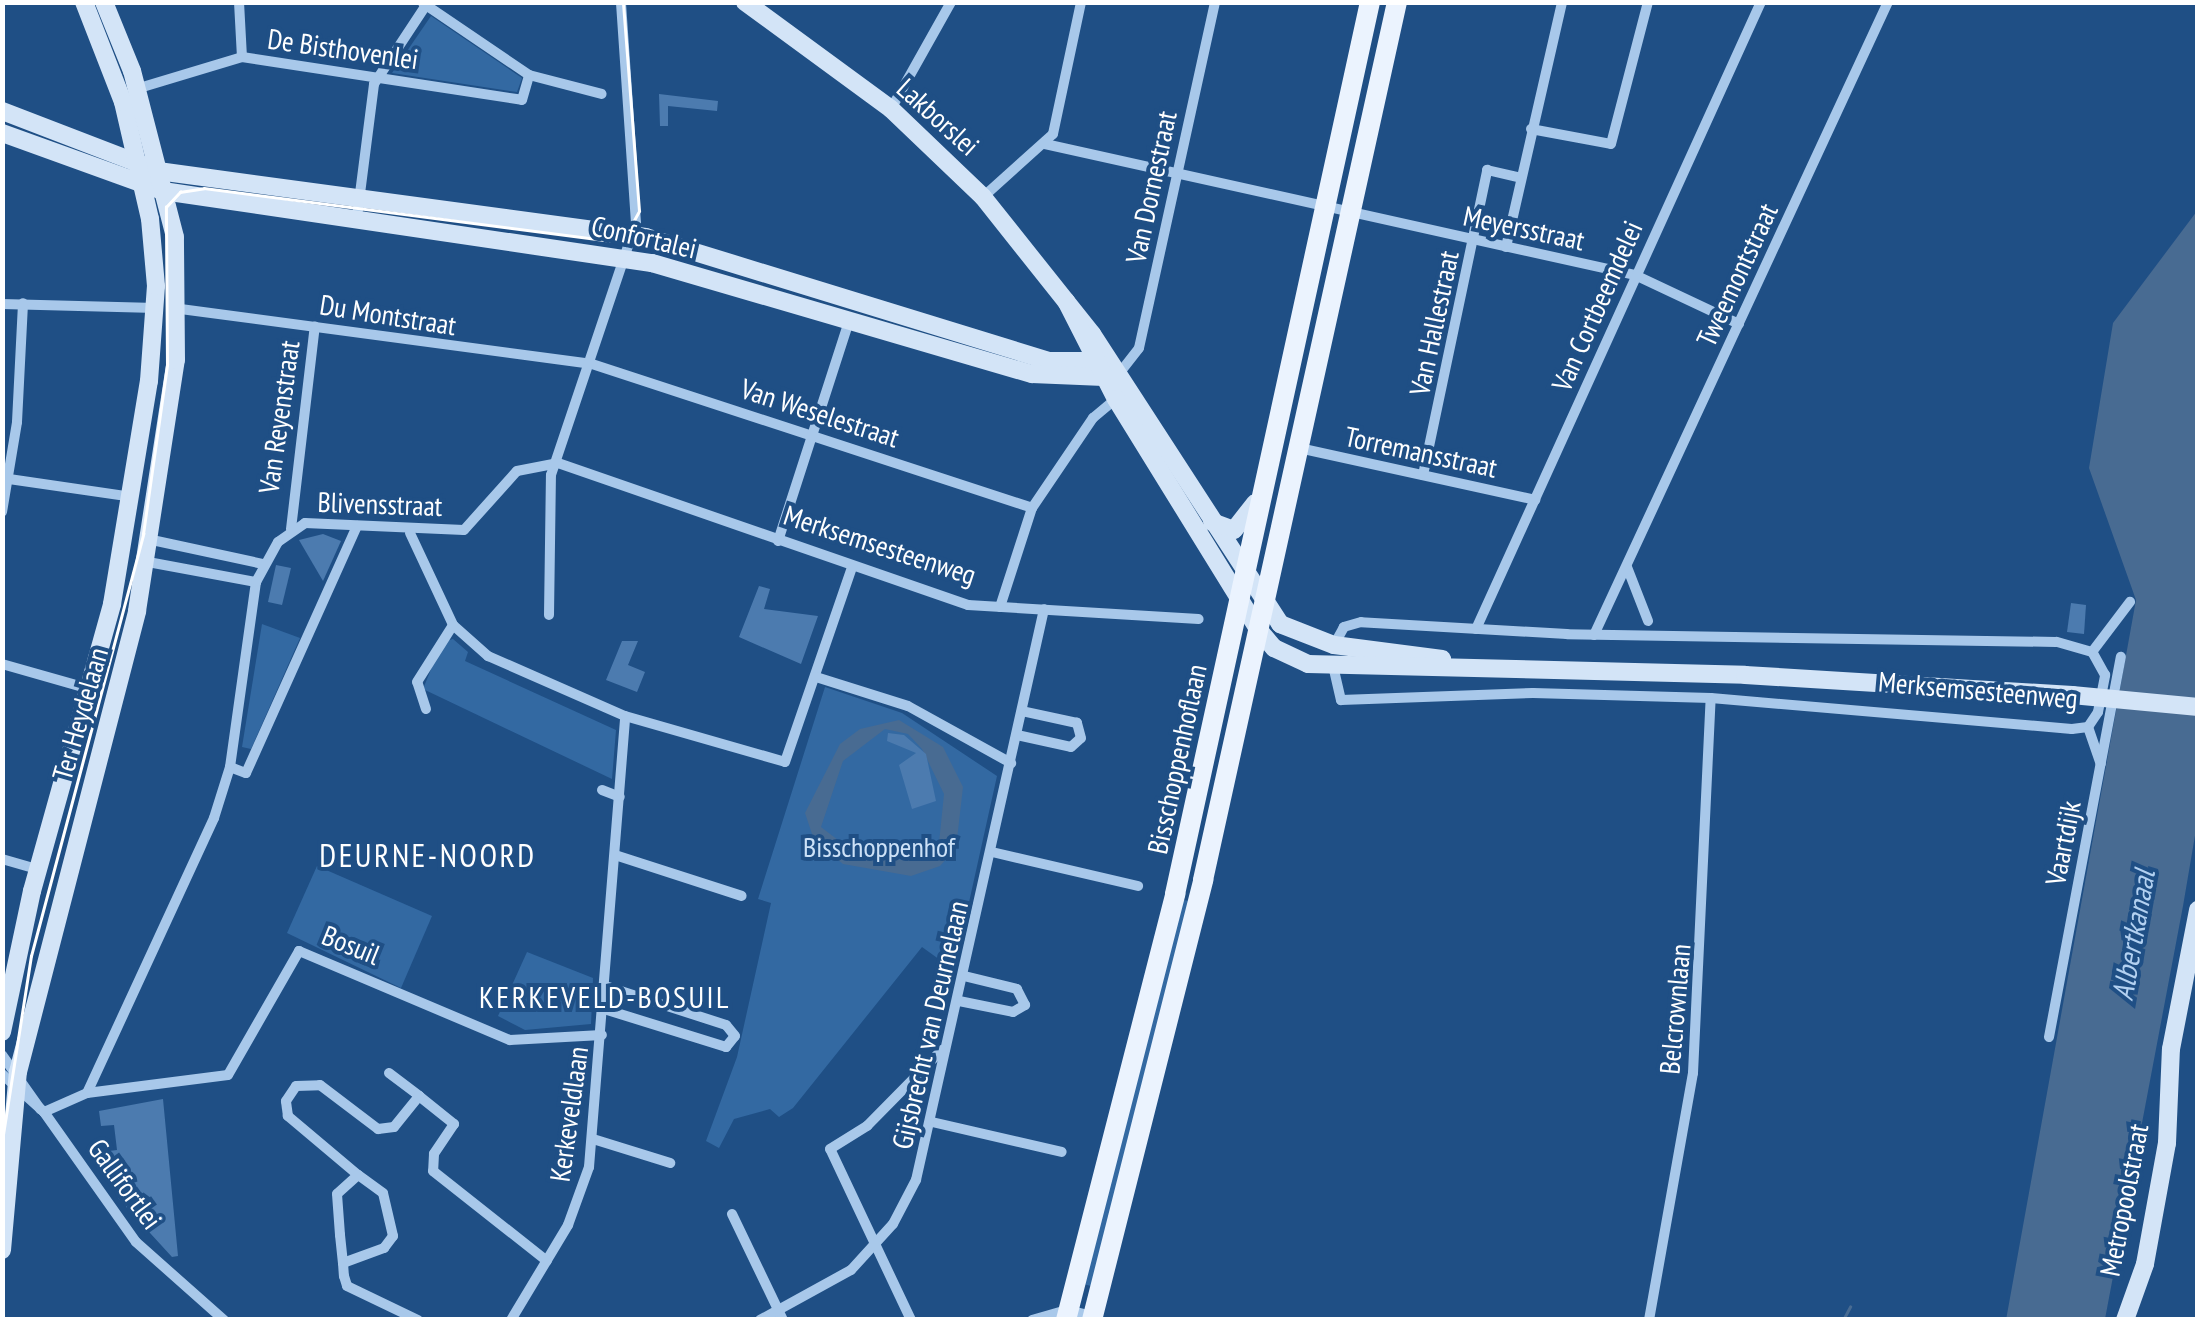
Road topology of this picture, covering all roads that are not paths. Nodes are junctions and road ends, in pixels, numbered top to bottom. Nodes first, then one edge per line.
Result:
1 (84, 2) edge
2 (104, 2) edge
3 (238, 2) edge
4 (622, 2) edge
5 (745, 2) edge
6 (951, 2) edge
7 (1080, 2) edge
8 (1215, 2) edge
9 (1370, 2) edge
10 (1397, 2) edge
11 (1562, 2) edge
12 (1648, 2) edge
13 (1761, 2) edge
14 (1888, 2) edge
15 (425, 3) edge
16 (242, 57) junction
17 (529, 75) junction
18 (377, 76) junction
19 (136, 89) junction
20 (602, 94) dead end
21 (894, 105) junction
22 (2, 111) edge
23 (1531, 128) junction
24 (2, 133) edge
25 (1044, 144) junction
26 (137, 166) junction
27 (158, 171) junction
28 (1177, 174) junction
29 (1521, 178) junction
30 (141, 185) junction
31 (162, 191) junction
32 (986, 194) junction
33 (360, 198) junction
34 (1324, 206) junction
35 (1350, 212) junction
36 (358, 217) junction
37 (634, 235) junction
38 (1475, 240) junction
39 (1506, 247) junction
40 (628, 258) junction
41 (1635, 275) junction
42 (2, 304) edge
43 (23, 304) junction
44 (155, 308) junction
45 (176, 308) junction
46 (849, 322) junction
47 (1739, 324) junction
48 (315, 326) junction
49 (592, 364) junction
50 (1048, 368) junction
51 (1106, 368) junction
52 (1116, 399) junction
53 (812, 434) junction
54 (1298, 448) junction
55 (558, 463) junction
56 (1424, 475) junction
57 (8, 478) junction
58 (1264, 490) junction
59 (1185, 496) junction
60 (133, 497) junction
61 (1535, 500) junction
62 (1032, 508) junction
63 (2, 512) edge
64 (1212, 522) junction
65 (357, 526) junction
66 (291, 528) junction
67 (410, 534) junction
68 (152, 540) junction
69 (778, 541) junction
70 (148, 562) junction
71 (263, 564) junction
72 (852, 567) junction
73 (1628, 567) junction
74 (1244, 577) junction
75 (256, 582) junction
76 (1239, 598) junction
77 (2130, 602) dead end
78 (1000, 607) junction
79 (1263, 607) junction
80 (1044, 609) junction
81 (549, 615) dead end
82 (1199, 620) dead end
83 (1648, 621) dead end
84 (453, 625) junction
85 (1258, 629) junction
86 (1476, 629) junction
87 (1594, 635) junction
88 (1334, 645) junction
89 (2092, 652) junction
90 (2121, 657) dead end
91 (2, 664) edge
92 (1507, 668) junction
93 (1334, 670) junction
94 (816, 677) junction
95 (90, 689) junction
96 (1711, 698) junction
97 (2198, 707) edge
98 (426, 709) dead end
99 (1022, 711) junction
100 (625, 716) junction
101 (2088, 727) junction
102 (1017, 736) junction
103 (1011, 763) junction
104 (2101, 764) junction
105 (230, 767) junction
106 (602, 790) dead end
107 (620, 797) junction
108 (992, 852) junction
109 (615, 854) junction
110 (2, 859) edge
111 (38, 869) junction
112 (1138, 886) dead end
113 (742, 896) dead end
114 (2198, 910) edge
115 (964, 976) junction
116 (606, 986) junction
117 (958, 1001) junction
118 (604, 1009) junction
119 (2, 1032) edge
120 (602, 1035) junction
121 (2049, 1037) dead end
122 (942, 1050) junction
123 (2, 1055) edge
124 (389, 1073) dead end
125 (12, 1078) edge
126 (87, 1093) junction
127 (418, 1096) junction
128 (42, 1111) junction
129 (932, 1122) junction
130 (593, 1139) junction
131 (1062, 1152) dead end
132 (670, 1164) dead end
133 (358, 1174) junction
134 (732, 1214) dead end
135 (876, 1245) junction
136 (2, 1250) edge
137 (548, 1261) junction
138 (343, 1263) junction
139 (780, 1315) edge
140 (1067, 1315) edge
141 (421, 1318) edge
142 (1092, 1318) edge
143 (224, 1320) edge
144 (511, 1320) edge
145 (760, 1320) edge
146 (911, 1320) edge
147 (1032, 1320) edge
148 (1650, 1320) edge
149 (2125, 1320) edge

1 - 26 street, Ter Heydelaan
2 - 19 street, Ter Heydelaan
3 - 16 street
4 - 37 street
5 - 21 street, Lakborslei
6 - 21 street
7 - 25 street
8 - 28 street, Van Dornestraat
9 - 34 main road, Bisschoppenhoflaan
10 - 35 main road, Bisschoppenhoflaan
11 - 23 street
12 - 23 street
13 - 41 street, Van Cortbeemdelei
14 - 47 street, Tweemontstraat
15 - 17 street
15 - 18 street
16 - 18 street, De Bisthovenlei
16 - 19 street, De Bisthovenlei
17 - 18 street, De Bisthovenlei
17 - 20 street
18 - 33 street
19 - 27 street, Ter Heydelaan
21 - 32 street, Lakborslei
22 - 26 street
23 - 29 street
24 - 30 street
25 - 28 street
25 - 32 street
26 - 27 street
26 - 30 street, Ter Heydelaan
27 - 31 street, Ter Heydelaan
27 - 33 street, Confortalei
28 - 34 street
28 - 51 street, Van Dornestraat
29 - 38 street, Van Hallestraat
29 - 39 street
30 - 31 street
30 - 44 street, Ter Heydelaan
31 - 36 street, Confortalei
31 - 45 street, Ter Heydelaan
32 - 51 street, Lakborslei
33 - 36 street
33 - 37 street, Confortalei
34 - 35 street
34 - 58 main road, Bisschoppenhoflaan
35 - 38 street, Meyersstraat
35 - 54 main road, Bisschoppenhoflaan
36 - 40 street, Confortalei
37 - 40 street
37 - 50 street, Confortalei
38 - 39 street, Meyersstraat
38 - 56 street, Van Hallestraat
39 - 41 street, Meyersstraat
40 - 46 street, Confortalei
40 - 49 street
41 - 47 street, Meyersstraat
41 - 61 street, Van Cortbeemdelei
42 - 43 street, Du Montstraat
43 - 44 street, Du Montstraat
43 - 57 street
44 - 45 street, Du Montstraat
44 - 60 street, Ter Heydelaan
45 - 48 street, Du Montstraat
45 - 68 street, Ter Heydelaan
46 - 50 street, Confortalei
46 - 53 street
47 - 73 street, Tweemontstraat
48 - 49 street, Du Montstraat
48 - 66 street, Van Reyenstraat
49 - 53 street, Van Weselestraat
49 - 55 street
50 - 51 street, Confortalei
51 - 52 street, Lakborslei
51 - 59 street, Lakborslei
52 - 59 street, Lakborslei
52 - 62 street
53 - 62 street, Van Weselestraat
53 - 69 street
54 - 56 street, Torremansstraat
54 - 79 main road, Bisschoppenhoflaan
55 - 67 street, Blivensstraat
55 - 69 street, Merksemsesteenweg
55 - 81 street
56 - 61 street, Torremansstraat
57 - 60 street
57 - 63 street
58 - 64 street
58 - 74 main road, Bisschoppenhoflaan
59 - 64 street, Lakborslei
59 - 76 street, Lakborslei
60 - 95 street, Ter Heydelaan
61 - 86 street, Van Cortbeemdelei
62 - 78 street
64 - 74 street, Lakborslei
65 - 66 street, Blivensstraat
65 - 67 street, Blivensstraat
65 - 105 street
66 - 71 street, Van Reyenstraat
67 - 84 street
68 - 70 street, Ter Heydelaan
68 - 71 street
69 - 72 street, Merksemsesteenweg
70 - 75 street
70 - 125 street, Ter Heydelaan
71 - 75 street
72 - 78 street, Merksemsesteenweg
72 - 94 street
73 - 83 street
73 - 87 street, Tweemontstraat
74 - 76 main road, Bisschoppenhoflaan
74 - 79 street, Merksemsesteenweg
75 - 105 street
76 - 85 street, Lakborslei
76 - 140 main road, Bisschoppenhoflaan
77 - 89 street
78 - 80 street, Merksemsesteenweg
79 - 85 main road, Bisschoppenhoflaan
79 - 88 street, Merksemsesteenweg
80 - 82 street, Merksemsesteenweg
80 - 99 street, Gijsbrecht van Deurnelaan
84 - 98 street
84 - 100 street
85 - 93 street, Merksemsesteenweg
85 - 142 main road, Bisschoppenhoflaan
86 - 87 street, Merksemsesteenweg
86 - 88 street, Merksemsesteenweg
87 - 89 street, Merksemsesteenweg
88 - 92 street, Merksemsesteenweg
89 - 101 street, Merksemsesteenweg
90 - 104 street, Vaartdijk
91 - 95 street
92 - 93 street, Merksemsesteenweg
92 - 97 street, Merksemsesteenweg, bridge
93 - 96 street, Merksemsesteenweg
94 - 100 street
94 - 103 street
95 - 111 street, Ter Heydelaan
96 - 101 street, Merksemsesteenweg
96 - 148 street, Belcrownlaan
99 - 102 street, Gijsbrecht van Deurnelaan
99 - 102 street
100 - 107 street, Kerkeveldlaan
101 - 104 street
102 - 103 street, Gijsbrecht van Deurnelaan
103 - 108 street, Gijsbrecht van Deurnelaan
104 - 121 street, Vaartdijk
105 - 126 street
106 - 107 street
107 - 109 street, Kerkeveldlaan
108 - 112 street
108 - 115 street, Gijsbrecht van Deurnelaan
109 - 113 street
109 - 116 street, Kerkeveldlaan
110 - 111 street
111 - 119 street, Ter Heydelaan
114 - 149 street, Metropoolstraat
115 - 117 street, Gijsbrecht van Deurnelaan
115 - 117 street
116 - 118 street, Kerkeveldlaan
116 - 118 street
117 - 122 street, Gijsbrecht van Deurnelaan
118 - 120 street, Kerkeveldlaan
120 - 126 street, Bosuil
120 - 130 street, Kerkeveldlaan
122 - 129 street, Gijsbrecht van Deurnelaan
122 - 135 street
123 - 125 street, Gallifortlei
124 - 127 street
125 - 128 street, Gallifortlei
125 - 136 street, Ter Heydelaan
126 - 128 street, Bosuil
127 - 133 street
127 - 137 street
128 - 143 street, Gallifortlei
129 - 131 street
129 - 135 street, Gijsbrecht van Deurnelaan
130 - 132 street
130 - 137 street, Kerkeveldlaan
133 - 138 street
133 - 138 street
134 - 139 street
135 - 139 street, Gijsbrecht van Deurnelaan
135 - 146 street
137 - 144 street, Kerkeveldlaan
138 - 141 street
139 - 145 street, Gijsbrecht van Deurnelaan
140 - 142 street
140 - 147 street

